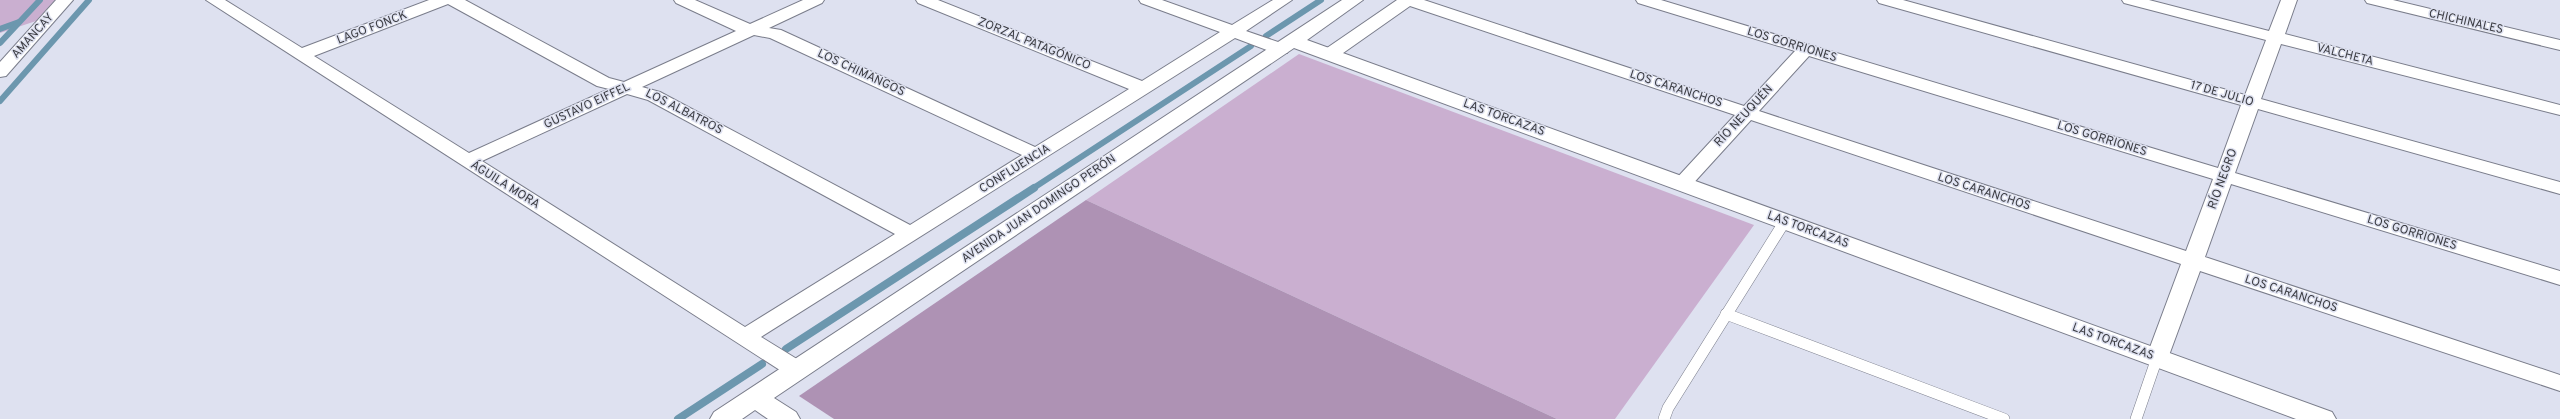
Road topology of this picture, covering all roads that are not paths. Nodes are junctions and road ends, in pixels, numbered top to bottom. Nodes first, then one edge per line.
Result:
1 (65, 0) edge
2 (214, 0) edge
3 (444, 0) edge
4 (453, 0) edge
5 (682, 0) edge
6 (816, 0) edge
7 (924, 0) edge
8 (1147, 0) edge
9 (1284, 0) edge
10 (1354, 0) edge
11 (1408, 0) edge
12 (1644, 0) edge
13 (1885, 0) edge
14 (2130, 0) edge
15 (2289, 0) edge
16 (2373, 0) edge
17 (751, 30) junction
18 (1233, 32) junction
19 (2275, 37) junction
20 (1287, 45) junction
21 (2560, 45) edge
22 (1806, 49) junction
23 (1330, 54) junction
24 (300, 55) junction
25 (0, 72) edge
26 (627, 87) junction
27 (1143, 88) junction
28 (2252, 102) junction
29 (2560, 110) edge
30 (1747, 113) junction
31 (1037, 155) junction
32 (467, 161) junction
33 (2224, 176) junction
34 (1682, 184) junction
35 (2560, 188) edge
36 (1784, 221) junction
37 (911, 234) junction
38 (2193, 261) junction
39 (2560, 278) edge
40 (1726, 314) junction
41 (745, 337) junction
42 (2157, 358) junction
43 (797, 370) junction
44 (2560, 383) edge
45 (755, 398) junction
46 (723, 419) edge
47 (787, 419) edge
48 (1664, 419) edge
49 (2004, 419) edge
50 (2136, 419) edge
51 (2324, 419) edge

1 - 25 street, AMANCAY
2 - 24 street, ÁGUILA MORA
3 - 24 street, LAGO FONCK
4 - 26 street, LOS ALBATROS
5 - 17 street, LOS CHIMANGOS
6 - 17 street, GUSTAVO EIFFEL
7 - 27 street, ZORZAL PATAGÓNICO
8 - 18 street, LAS TORCAZAS
9 - 18 street, CONFLUENCIA
10 - 20 street, AVENIDA JUAN DOMINGO PERÓN
11 - 23 street
11 - 30 street, LOS CARANCHOS
12 - 22 street, LOS GORRIONES
13 - 28 street, 17 DE JULIO
14 - 19 street, VALCHETA
15 - 19 street, RÍO NEGRO
16 - 21 street, CHICHINALES
17 - 26 street, GUSTAVO EIFFEL
17 - 31 street, LOS CHIMANGOS
18 - 20 street, LAS TORCAZAS
18 - 27 street, CONFLUENCIA
19 - 28 street, RÍO NEGRO
19 - 29 street, VALCHETA
20 - 23 street, LAS TORCAZAS
20 - 43 street, AVENIDA JUAN DOMINGO PERÓN
22 - 30 street, RÍO NEUQUÉN
22 - 33 street, LOS GORRIONES
23 - 34 street, LAS TORCAZAS
24 - 32 street, ÁGUILA MORA
26 - 32 street, GUSTAVO EIFFEL
26 - 37 street, LOS ALBATROS
27 - 31 street, CONFLUENCIA
28 - 33 street, RÍO NEGRO
28 - 35 street, 17 DE JULIO
30 - 34 street, RÍO NEUQUÉN
30 - 38 street, LOS CARANCHOS
31 - 37 street, CONFLUENCIA
32 - 41 street, ÁGUILA MORA
33 - 38 street, RÍO NEGRO
33 - 39 street, LOS GORRIONES
34 - 36 street, LAS TORCAZAS
36 - 40 lane
36 - 42 street, LAS TORCAZAS
37 - 41 street, CONFLUENCIA
38 - 42 street, RÍO NEGRO
38 - 44 street, LOS CARANCHOS
40 - 48 lane
40 - 49 lane
41 - 43 street, ÁGUILA MORA
42 - 50 lane
42 - 51 street, LAS TORCAZAS
43 - 45 street, AVENIDA JUAN DOMINGO PERÓN
45 - 46 street, AVENIDA JUAN DOMINGO PERÓN
45 - 47 street

